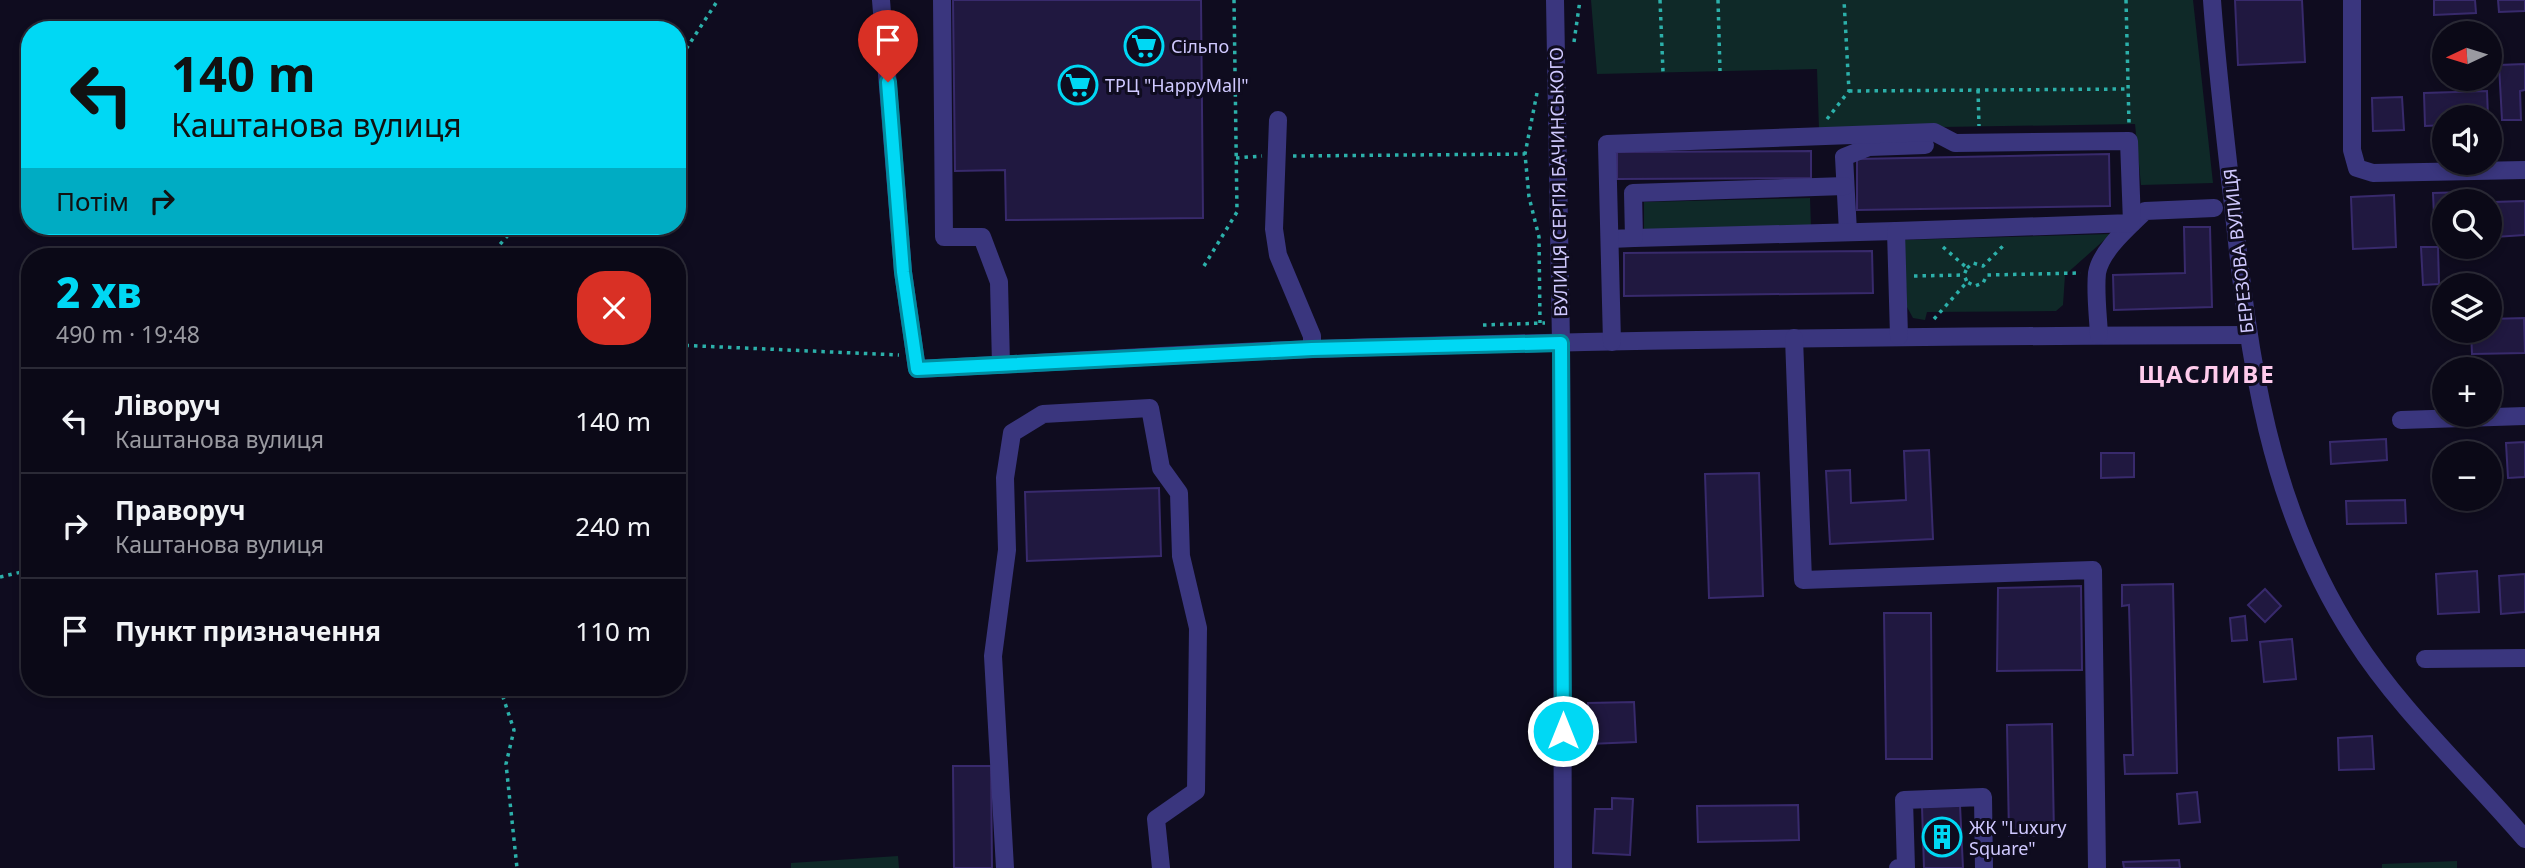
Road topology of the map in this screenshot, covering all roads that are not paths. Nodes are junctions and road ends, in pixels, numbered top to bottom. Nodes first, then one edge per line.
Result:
1 (881, 0) edge
2 (942, 0) edge
3 (1555, 0) edge
4 (2213, 0) edge
5 (2352, 0) edge
6 (1278, 120) dead end
7 (1955, 143) junction
8 (2525, 170) edge
9 (1845, 186) junction
10 (2214, 208) dead end
11 (2132, 223) junction
12 (1896, 231) junction
13 (1847, 232) junction
14 (1634, 238) junction
15 (1610, 239) junction
16 (2099, 335) junction
17 (2247, 335) junction
18 (1899, 336) junction
19 (1794, 338) junction
20 (1612, 342) junction
21 (1561, 343) junction
22 (1312, 349) junction
23 (1001, 365) junction
24 (2525, 416) edge
25 (2401, 420) dead end
26 (2525, 658) edge
27 (2425, 659) dead end
28 (2525, 839) edge
29 (1004, 868) edge
30 (1161, 868) edge
31 (1563, 868) edge
32 (1898, 868) edge
33 (1984, 868) edge
34 (2097, 868) edge

1 - 23 street
2 - 23 street
3 - 21 street, ВУЛИЦЯ СЕРГІЯ БАЧИНСЬКОГО
4 - 17 street, БЕРЕЗОВА ВУЛИЦЯ
5 - 8 street
6 - 22 street
7 - 9 street
7 - 11 street
7 - 15 street
9 - 13 street
9 - 14 street
10 - 11 street
11 - 12 street
11 - 16 street
12 - 13 street
12 - 18 street
13 - 14 street
14 - 15 street
15 - 20 street
16 - 17 street
16 - 18 street
17 - 28 street, БЕРЕЗОВА ВУЛИЦЯ
18 - 19 street
19 - 20 street
19 - 34 street
20 - 21 street
21 - 22 street
21 - 31 street, ВУЛИЦЯ СЕРГІЯ БАЧИНСЬКОГО
22 - 23 street
24 - 25 street
26 - 27 street
29 - 30 street
32 - 33 street

